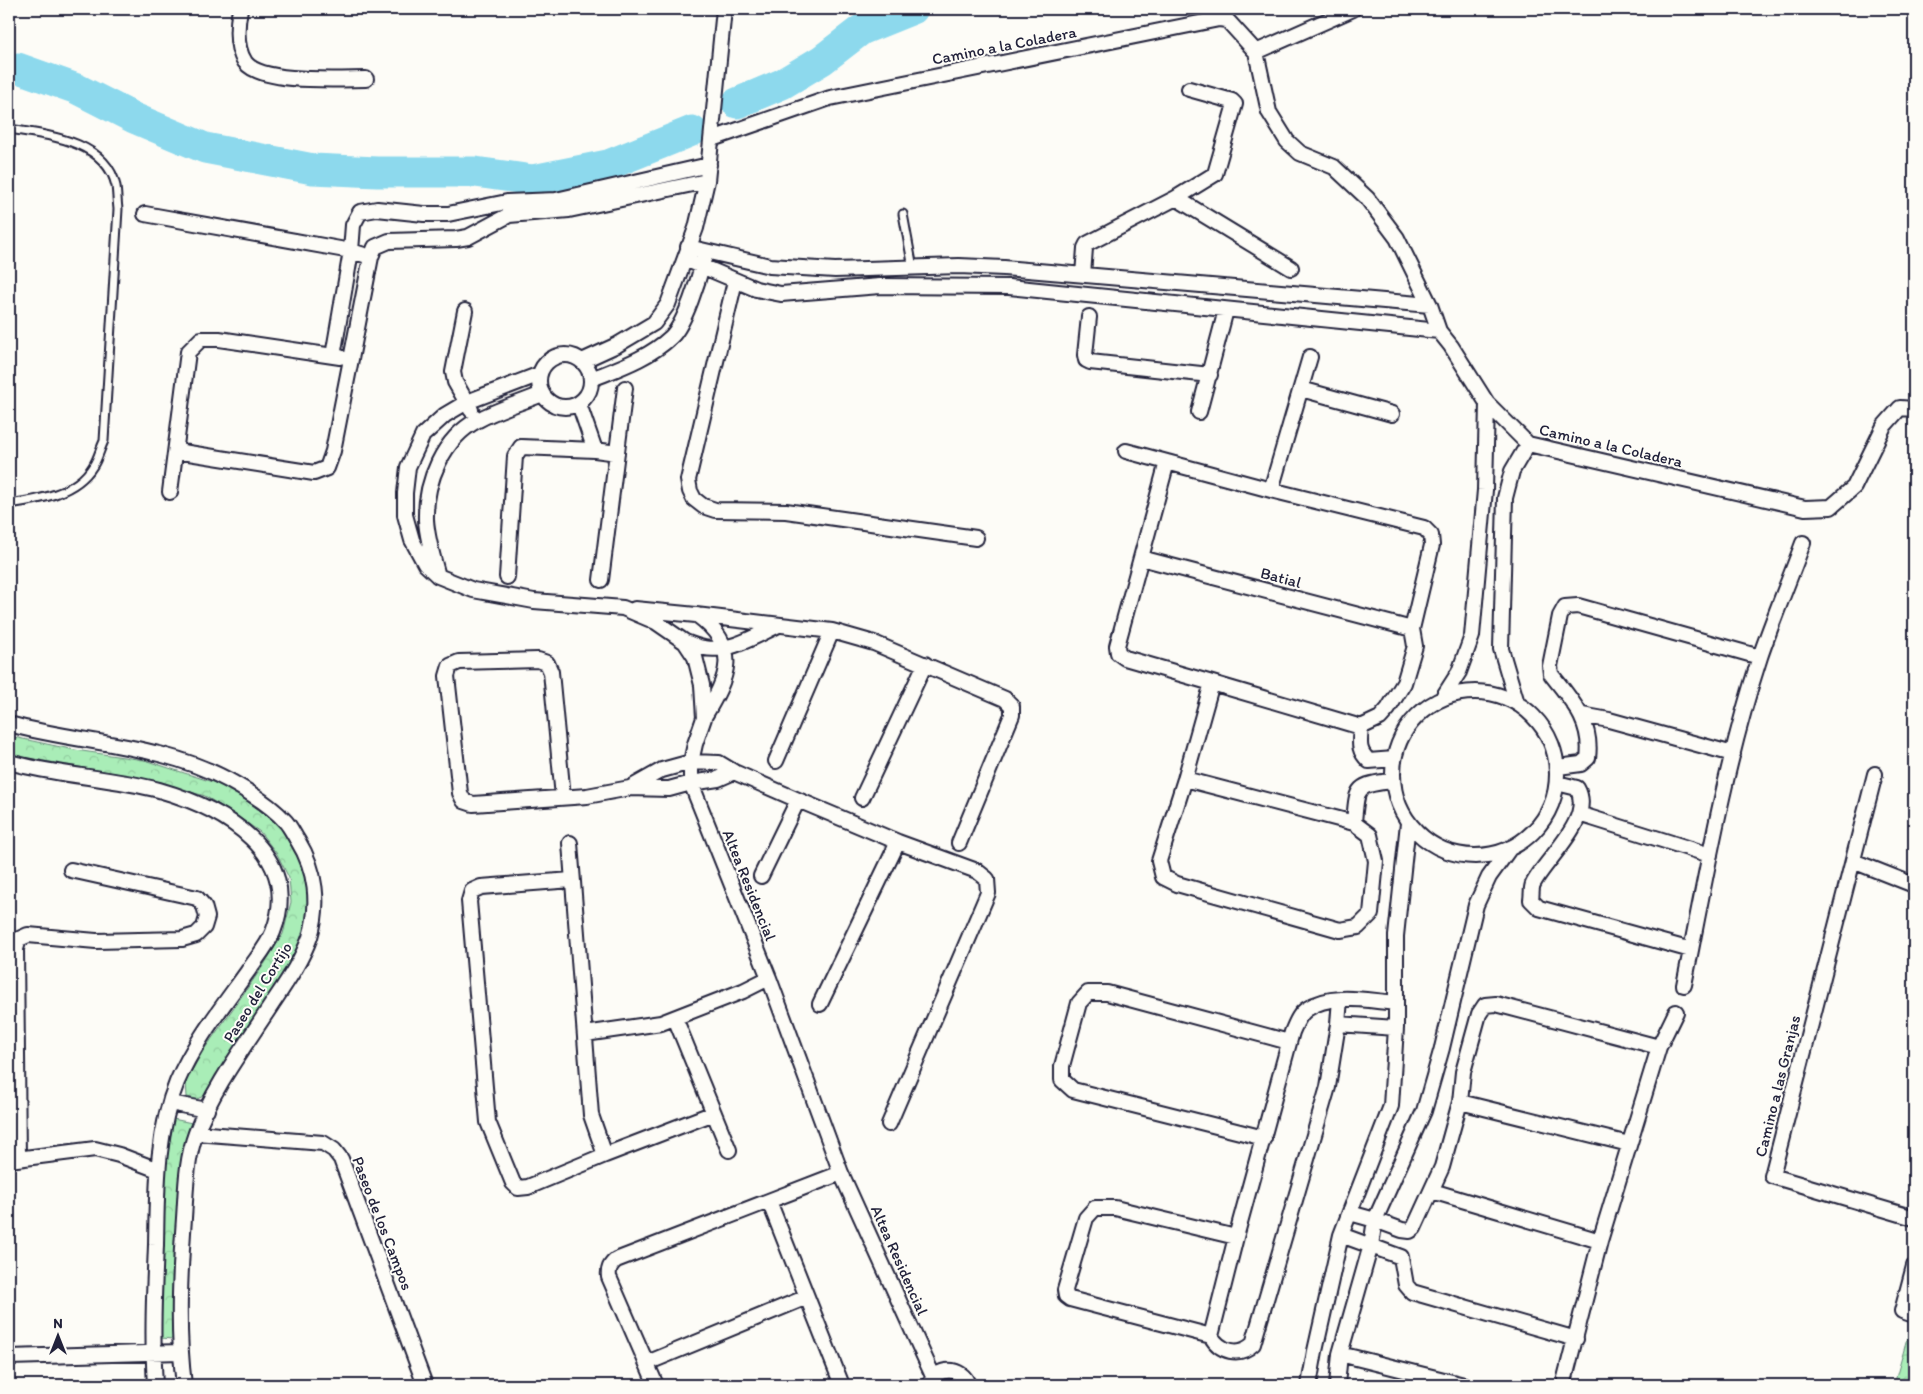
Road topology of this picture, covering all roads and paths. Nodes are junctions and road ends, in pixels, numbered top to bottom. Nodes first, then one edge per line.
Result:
1 (240, 9) edge
2 (724, 9) edge
3 (1353, 9) edge
4 (1256, 52) junction
5 (366, 79) dead end
6 (1189, 89) dead end
7 (9, 129) edge
8 (712, 139) junction
9 (709, 165) junction
10 (707, 181) junction
11 (1176, 198) junction
12 (145, 214) dead end
13 (903, 214) dead end
14 (696, 228) junction
15 (351, 251) junction
16 (706, 252) junction
17 (686, 253) junction
18 (371, 257) junction
19 (702, 267) junction
20 (879, 268) junction
21 (914, 268) junction
22 (1291, 268) dead end
23 (1083, 274) junction
24 (735, 281) junction
25 (880, 286) junction
26 (1244, 290) junction
27 (1430, 305) junction
28 (1226, 310) junction
29 (465, 311) dead end
30 (1243, 311) junction
31 (1089, 316) dead end
32 (1439, 331) junction
33 (333, 356) junction
34 (1310, 357) dead end
35 (350, 359) junction
36 (582, 361) junction
37 (540, 374) junction
38 (1210, 375) junction
39 (592, 379) junction
40 (625, 388) dead end
41 (1301, 389) junction
42 (542, 394) junction
43 (467, 402) junction
44 (1487, 403) junction
45 (579, 404) junction
46 (1914, 409) edge
47 (1199, 412) dead end
48 (1392, 414) dead end
49 (477, 420) junction
50 (1528, 444) junction
51 (595, 450) junction
52 (176, 451) junction
53 (1126, 452) dead end
54 (617, 453) junction
55 (1168, 462) junction
56 (1271, 490) junction
57 (170, 492) dead end
58 (9, 504) edge
59 (976, 538) dead end
60 (1802, 543) dead end
61 (1141, 558) junction
62 (438, 576) junction
63 (507, 577) dead end
64 (601, 580) dead end
65 (623, 608) junction
66 (696, 615) junction
67 (780, 625) junction
68 (1412, 629) junction
69 (832, 631) junction
70 (685, 642) junction
71 (724, 648) junction
72 (1760, 657) junction
73 (925, 664) junction
74 (1212, 683) junction
75 (1443, 697) junction
76 (1517, 702) junction
77 (1582, 715) junction
78 (704, 718) junction
79 (9, 724) edge
80 (1361, 727) junction
81 (1733, 754) junction
82 (1394, 758) junction
83 (776, 761) dead end
84 (9, 762) edge
85 (691, 762) junction
86 (1558, 767) junction
87 (734, 772) junction
88 (1875, 774) dead end
89 (1185, 779) junction
90 (1392, 781) junction
91 (691, 783) junction
92 (1558, 783) junction
93 (630, 788) junction
94 (563, 797) junction
95 (862, 798) dead end
96 (798, 800) junction
97 (1579, 814) junction
98 (1354, 823) junction
99 (1408, 823) junction
100 (898, 842) junction
101 (570, 843) dead end
102 (958, 843) dead end
103 (1510, 848) junction
104 (1710, 855) junction
105 (1853, 861) junction
106 (71, 870) dead end
107 (761, 876) dead end
108 (572, 880) junction
109 (1914, 885) edge
110 (1691, 950) junction
111 (770, 978) junction
112 (1684, 985) dead end
113 (1340, 999) junction
114 (1396, 1003) junction
115 (820, 1004) dead end
116 (1676, 1012) dead end
117 (675, 1018) junction
118 (1338, 1024) junction
119 (1396, 1028) junction
120 (585, 1034) junction
121 (1290, 1042) junction
122 (1659, 1047) junction
123 (1460, 1102) junction
124 (170, 1103) junction
125 (207, 1110) junction
126 (714, 1113) junction
127 (889, 1124) dead end
128 (196, 1133) junction
129 (1264, 1138) junction
130 (1629, 1144) junction
131 (729, 1150) dead end
132 (605, 1154) junction
133 (13, 1159) edge
134 (158, 1170) junction
135 (841, 1173) junction
136 (1432, 1191) junction
137 (770, 1201) junction
138 (1350, 1213) junction
139 (1914, 1218) edge
140 (1375, 1220) junction
141 (1342, 1236) junction
142 (1236, 1237) junction
143 (1600, 1241) junction
144 (1370, 1245) junction
145 (1914, 1266) edge
146 (807, 1297) junction
147 (1908, 1313) edge
148 (1211, 1336) junction
149 (1576, 1339) junction
150 (153, 1352) junction
151 (180, 1352) junction
152 (1340, 1354) junction
153 (9, 1357) edge
154 (647, 1363) junction
155 (1565, 1378) dead end
156 (931, 1381) edge
157 (155, 1385) edge
158 (184, 1385) edge
159 (425, 1385) edge
160 (656, 1385) edge
161 (842, 1385) edge
162 (968, 1385) edge
163 (1309, 1385) edge
164 (1337, 1385) edge
165 (1464, 1385) edge

1 - 5 street
2 - 8 street
3 - 4 street
4 - 8 street, Camino a la Coladera
4 - 27 street, Camino a la Coladera
6 - 11 street
7 - 58 lane
8 - 9 street
9 - 10 street
9 - 15 street
10 - 14 street
10 - 18 street
11 - 22 street
11 - 23 street
12 - 15 street
13 - 21 lane
14 - 16 street
14 - 17 street
15 - 18 street
15 - 33 street
16 - 17 street
16 - 19 street
16 - 20 street
17 - 19 street
17 - 36 street
18 - 35 street
19 - 24 street
19 - 39 street
20 - 21 street
20 - 25 street
21 - 23 street
23 - 26 street
24 - 25 street
24 - 59 street
25 - 28 street
26 - 27 street
26 - 30 street
27 - 32 street, Camino a la Coladera
28 - 30 street
28 - 38 street
29 - 43 street
30 - 32 street
31 - 38 street
32 - 44 street, Camino a la Coladera
33 - 35 street
33 - 52 street
34 - 41 street
35 - 52 street
36 - 37 street
36 - 39 street
37 - 42 street
37 - 43 street, Altea Residencial
38 - 47 street
39 - 45 street
40 - 54 street
41 - 48 street
41 - 56 street
42 - 45 street
42 - 49 street
43 - 49 street
43 - 62 street, Altea Residencial
44 - 50 street, Camino a la Coladera
44 - 75 street
45 - 51 street
46 - 50 street, Camino a la Coladera
49 - 62 street
50 - 76 street
51 - 54 street
51 - 63 street
52 - 57 street
53 - 55 street
54 - 64 street
55 - 56 street
55 - 61 street
56 - 68 street
60 - 72 street
61 - 68 street, Batial
61 - 74 street
62 - 65 street, Altea Residencial
65 - 66 street
65 - 70 street, Altea Residencial
66 - 67 street
66 - 71 street
67 - 69 street
67 - 71 street
68 - 80 street
69 - 73 street
69 - 83 street
70 - 71 street
70 - 78 street, Altea Residencial
71 - 78 street
72 - 77 street
72 - 81 street
73 - 95 street
73 - 102 street
74 - 80 street
74 - 89 street
75 - 76 street
75 - 82 street
76 - 86 street
77 - 81 street
77 - 86 street
78 - 85 street, Altea Residencial
79 - 125 street, Paseo del Cortijo
80 - 82 street
81 - 104 street
82 - 90 street
84 - 124 street, Paseo del Cortijo
85 - 87 street
85 - 91 street, Altea Residencial
85 - 93 street
86 - 92 street
87 - 91 street
87 - 96 street
88 - 105 street, Camino a las Granjas
89 - 98 street
89 - 98 street
90 - 98 street
90 - 99 street
91 - 93 street
91 - 111 street, Altea Residencial
92 - 97 street
92 - 103 street
93 - 94 street
94 - 94 street
96 - 100 street
96 - 107 street
97 - 104 street
97 - 110 street
99 - 103 street
99 - 114 street
100 - 115 street
100 - 127 street
101 - 108 street
103 - 140 street
104 - 110 street
105 - 109 street
105 - 139 street, Camino a las Granjas
106 - 133 street
108 - 120 street
108 - 132 street
110 - 112 street
111 - 117 street
111 - 135 street, Altea Residencial
113 - 114 street
113 - 118 street
113 - 121 street
114 - 119 street
116 - 122 street
117 - 120 street
117 - 126 street
118 - 119 street
118 - 148 street
119 - 138 street
120 - 132 street
121 - 129 street
121 - 129 street
122 - 123 street
122 - 130 street
123 - 130 street
123 - 136 street
124 - 125 street
124 - 134 street, Paseo del Cortijo
125 - 128 street, Paseo del Cortijo
126 - 131 street
126 - 132 street
128 - 151 street, Paseo del Cortijo
128 - 159 street, Paseo de los Campos
129 - 142 street
130 - 143 street
133 - 134 street
134 - 150 street, Paseo del Cortijo
135 - 137 street
135 - 156 street, Altea Residencial
136 - 140 street
136 - 143 street
137 - 146 street
137 - 154 street
138 - 140 street
138 - 141 street
140 - 144 street
141 - 144 street
141 - 163 street
142 - 148 street
142 - 148 street
143 - 149 street
144 - 149 street
144 - 152 street
145 - 147 street
146 - 154 street
146 - 161 street
149 - 155 street
150 - 151 street
150 - 153 street
150 - 157 street, Paseo del Cortijo
151 - 158 street, Paseo del Cortijo
152 - 164 street
152 - 165 street
154 - 160 street
156 - 162 street

